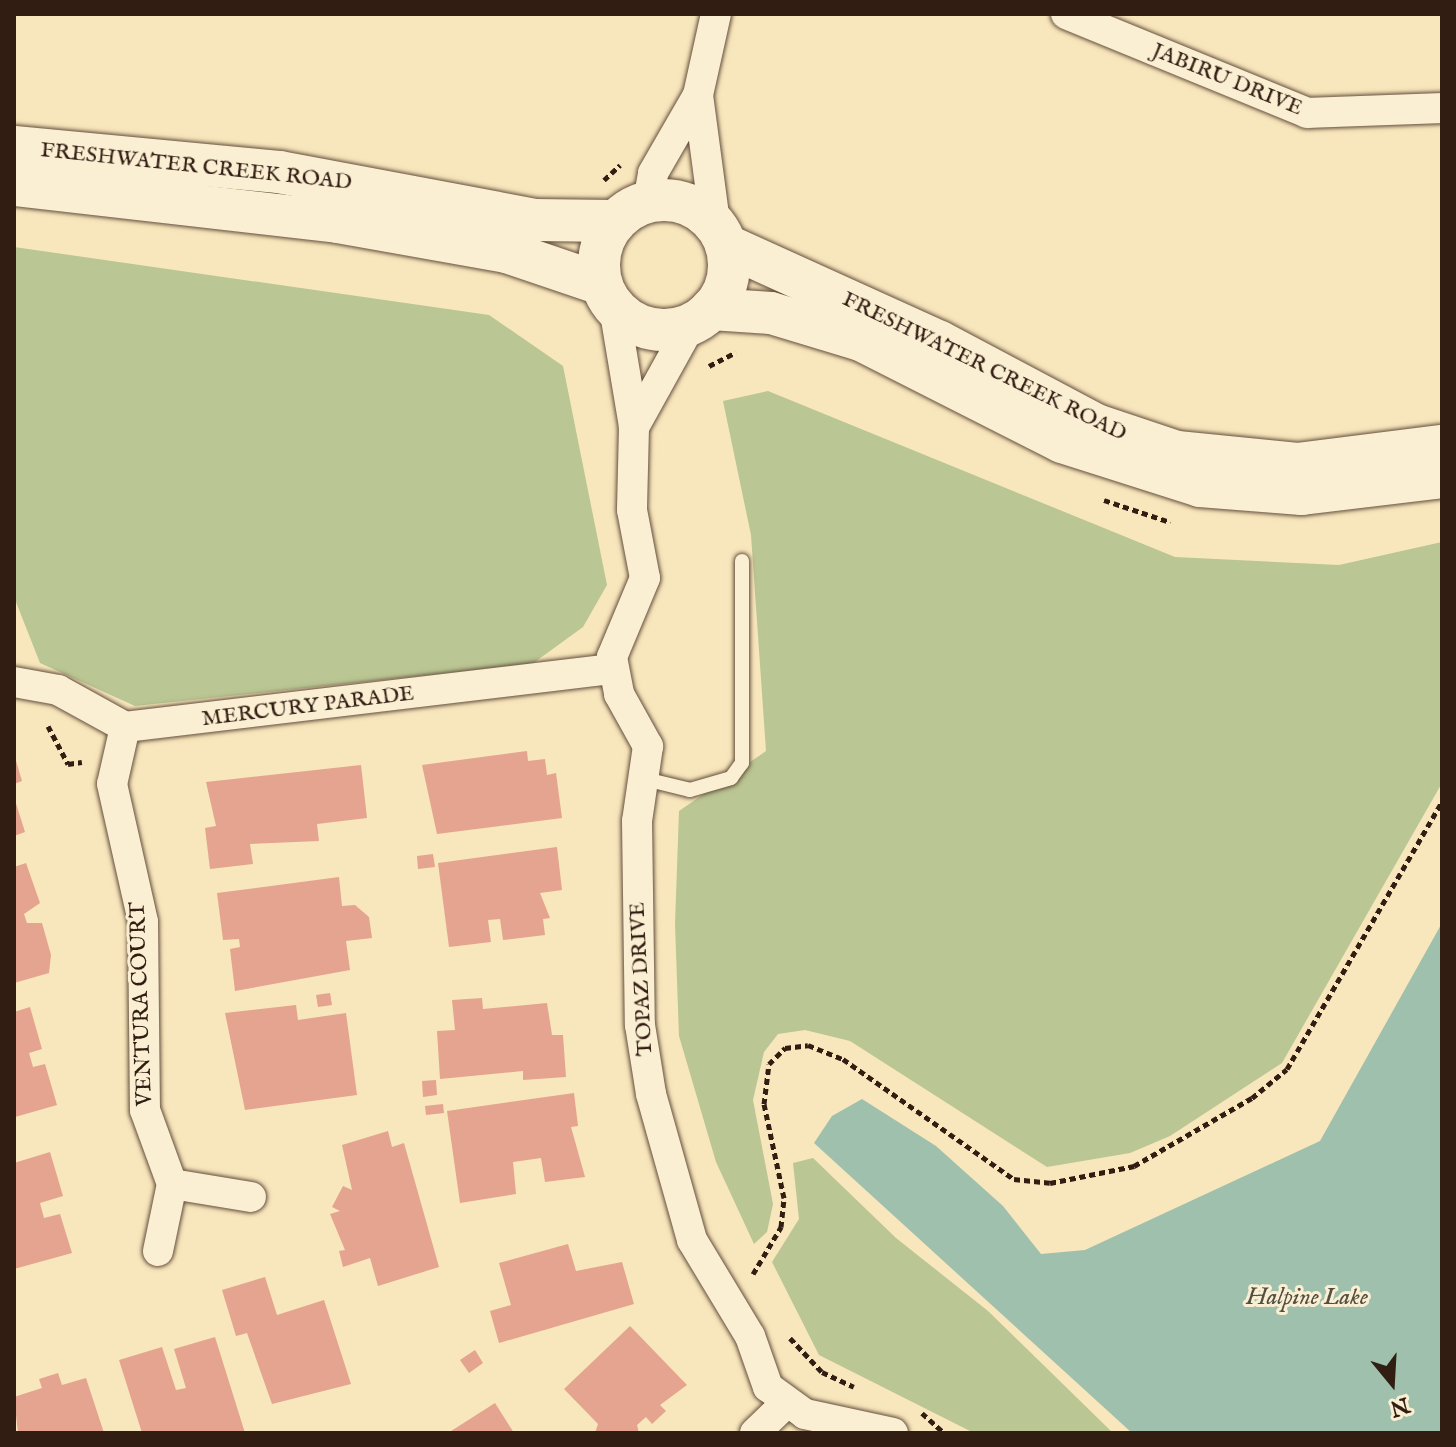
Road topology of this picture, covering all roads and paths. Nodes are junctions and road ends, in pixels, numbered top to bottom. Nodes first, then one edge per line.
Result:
1 (716, 14) edge
2 (1066, 14) edge
3 (698, 95) junction
4 (1442, 108) edge
5 (14, 147) edge
6 (14, 185) edge
7 (632, 211) junction
8 (720, 234) junction
9 (608, 295) junction
10 (701, 316) junction
11 (634, 427) junction
12 (1442, 446) edge
13 (1442, 477) edge
14 (742, 561) dead end
15 (613, 669) junction
16 (14, 682) edge
17 (125, 727) junction
18 (645, 779) junction
19 (1442, 802) edge
20 (172, 1184) junction
21 (251, 1197) dead end
22 (158, 1251) dead end
23 (744, 1267) dead end
24 (751, 1277) junction
25 (758, 1285) dead end
26 (726, 1297) junction
27 (782, 1325) dead end
28 (870, 1391) dead end
29 (784, 1405) junction
30 (913, 1408) dead end
31 (755, 1433) edge
32 (893, 1433) edge
33 (944, 1433) edge

1 - 3 street
2 - 4 street, JABIRU DRIVE
3 - 7 street
3 - 8 street
5 - 7 main road, FRESHWATER CREEK ROAD
6 - 9 main road, FRESHWATER CREEK ROAD
7 - 8 main road
7 - 9 main road
8 - 10 main road
8 - 12 main road, FRESHWATER CREEK ROAD
9 - 10 main road
9 - 11 street
10 - 11 street
10 - 13 main road, FRESHWATER CREEK ROAD
11 - 15 street
14 - 18 lane
15 - 17 street, MERCURY PARADE
15 - 18 street, TOPAZ DRIVE
16 - 17 street
17 - 20 street, VENTURA COURT
18 - 26 street, TOPAZ DRIVE
19 - 24 path
20 - 21 street
20 - 22 street
23 - 24 path
24 - 25 path
24 - 26 path
26 - 29 street, TOPAZ DRIVE
27 - 28 path
29 - 31 street
29 - 32 street
30 - 33 path

